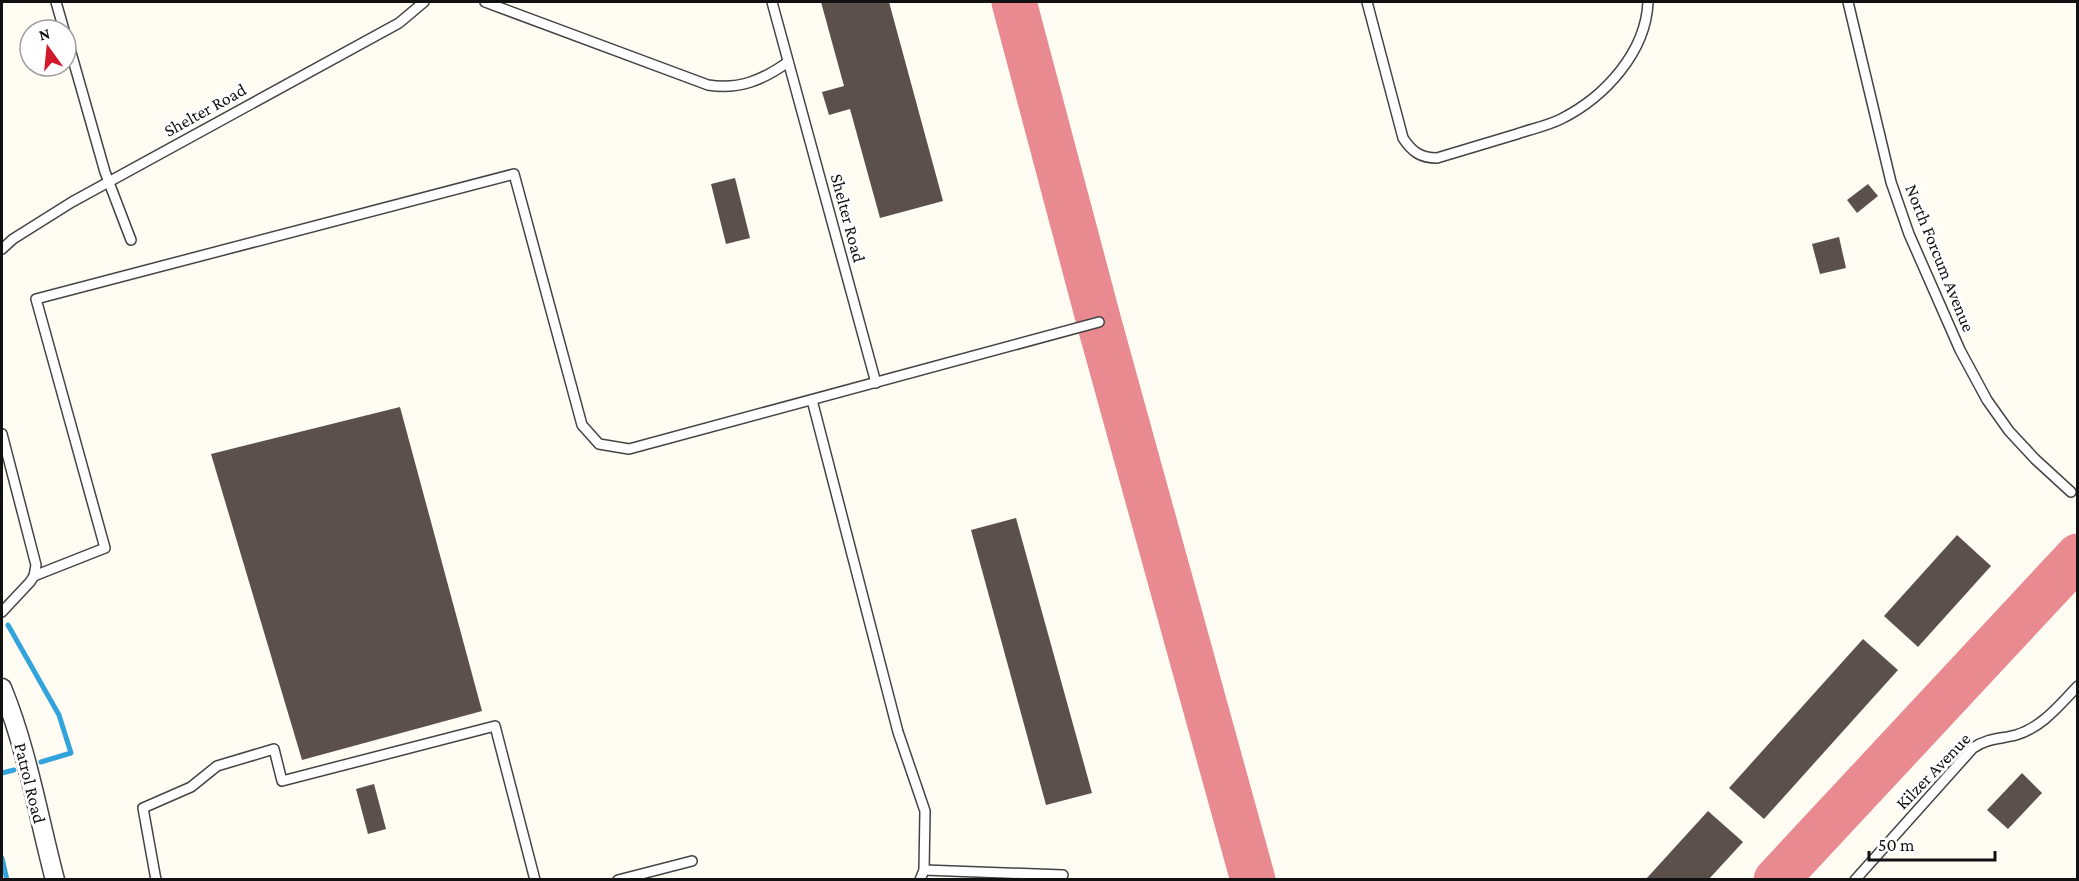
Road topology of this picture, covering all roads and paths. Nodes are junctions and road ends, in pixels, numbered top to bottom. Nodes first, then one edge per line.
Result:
1 (56, 2) edge
2 (424, 2) edge
3 (485, 2) edge
4 (772, 2) edge
5 (1368, 2) edge
6 (1648, 2) edge
7 (1848, 2) edge
8 (61, 18) edge
9 (788, 62) junction
10 (78, 77) edge
11 (110, 181) junction
12 (131, 240) dead end
13 (2, 249) edge
14 (1099, 322) dead end
15 (876, 383) junction
16 (812, 400) junction
17 (2, 434) edge
18 (2071, 492) dead end
19 (34, 576) junction
20 (2, 612) edge
21 (2078, 686) edge
22 (2, 688) edge
23 (692, 861) dead end
24 (922, 875) edge
25 (1063, 875) dead end
26 (55, 879) edge
27 (156, 879) edge
28 (535, 879) edge
29 (618, 879) edge
30 (1855, 879) edge

1 - 8 lane
2 - 11 lane, Shelter Road
3 - 9 lane
4 - 9 lane, Shelter Road
5 - 6 lane
7 - 18 lane, North Forcum Avenue
9 - 15 lane, Shelter Road
10 - 11 lane
11 - 12 lane
11 - 13 lane, Shelter Road
14 - 15 lane
15 - 16 lane
16 - 19 lane
16 - 24 lane
17 - 19 lane
19 - 20 lane
21 - 30 lane, Kilzer Avenue
22 - 26 street, Patrol Road
23 - 29 lane
24 - 25 lane
27 - 28 lane

